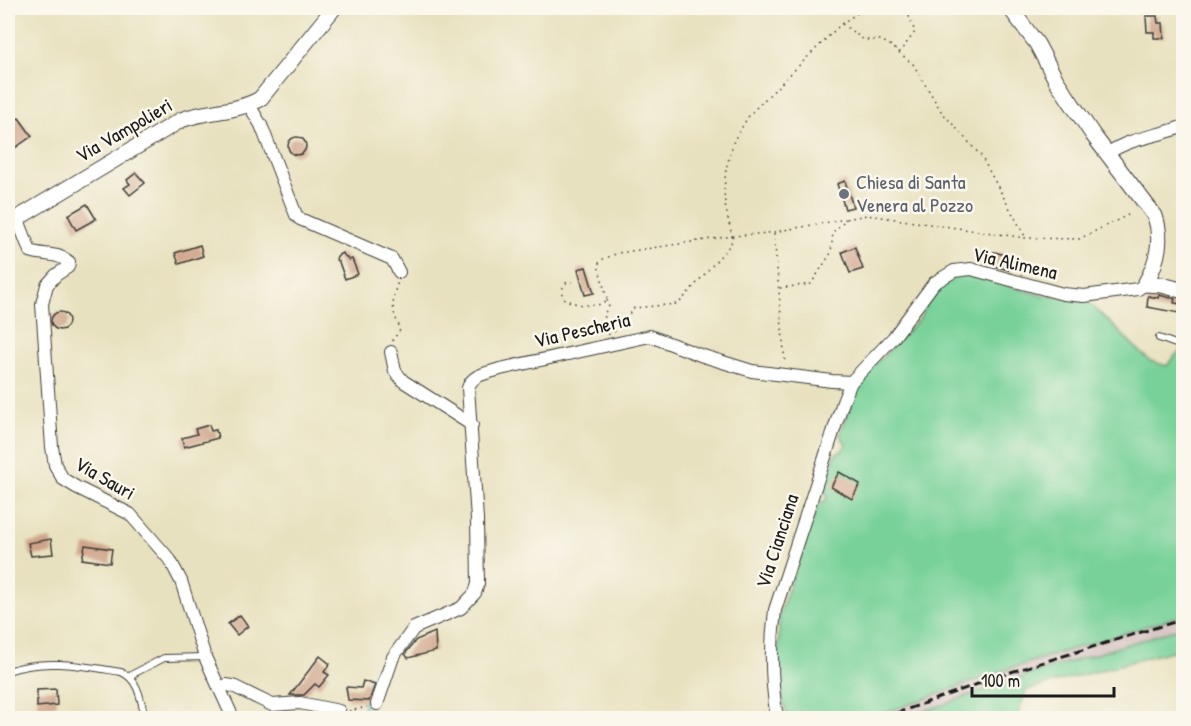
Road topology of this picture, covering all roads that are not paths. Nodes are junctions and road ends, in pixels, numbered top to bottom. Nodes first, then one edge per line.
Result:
1 (334, 8) edge
2 (1010, 8) edge
3 (249, 105) junction
4 (1184, 126) edge
5 (1107, 154) junction
6 (12, 220) edge
7 (399, 272) road end
8 (1146, 284) junction
9 (1184, 291) edge
10 (1159, 338) dead end
11 (1184, 347) edge
12 (391, 352) road end
13 (851, 382) junction
14 (472, 425) junction
15 (206, 657) junction
16 (8, 671) edge
17 (129, 676) junction
18 (220, 688) junction
19 (376, 704) road end
20 (339, 711) road end
21 (145, 718) edge
22 (232, 718) edge
23 (777, 718) edge

1 - 3 street
2 - 5 street
3 - 6 street, Via Vampolieri
3 - 7 street
4 - 5 street
5 - 8 street
6 - 15 street, Via Sauri
8 - 9 street
8 - 13 street, Via Alimena
10 - 11 lane
12 - 14 street
13 - 14 street, Via Pescheria
13 - 23 street, Via Cianciana
14 - 19 street, Via Pescheria
15 - 17 lane
15 - 18 street, Via Sauri
16 - 17 lane
17 - 21 lane
18 - 20 street
18 - 22 street, Via Sauri

